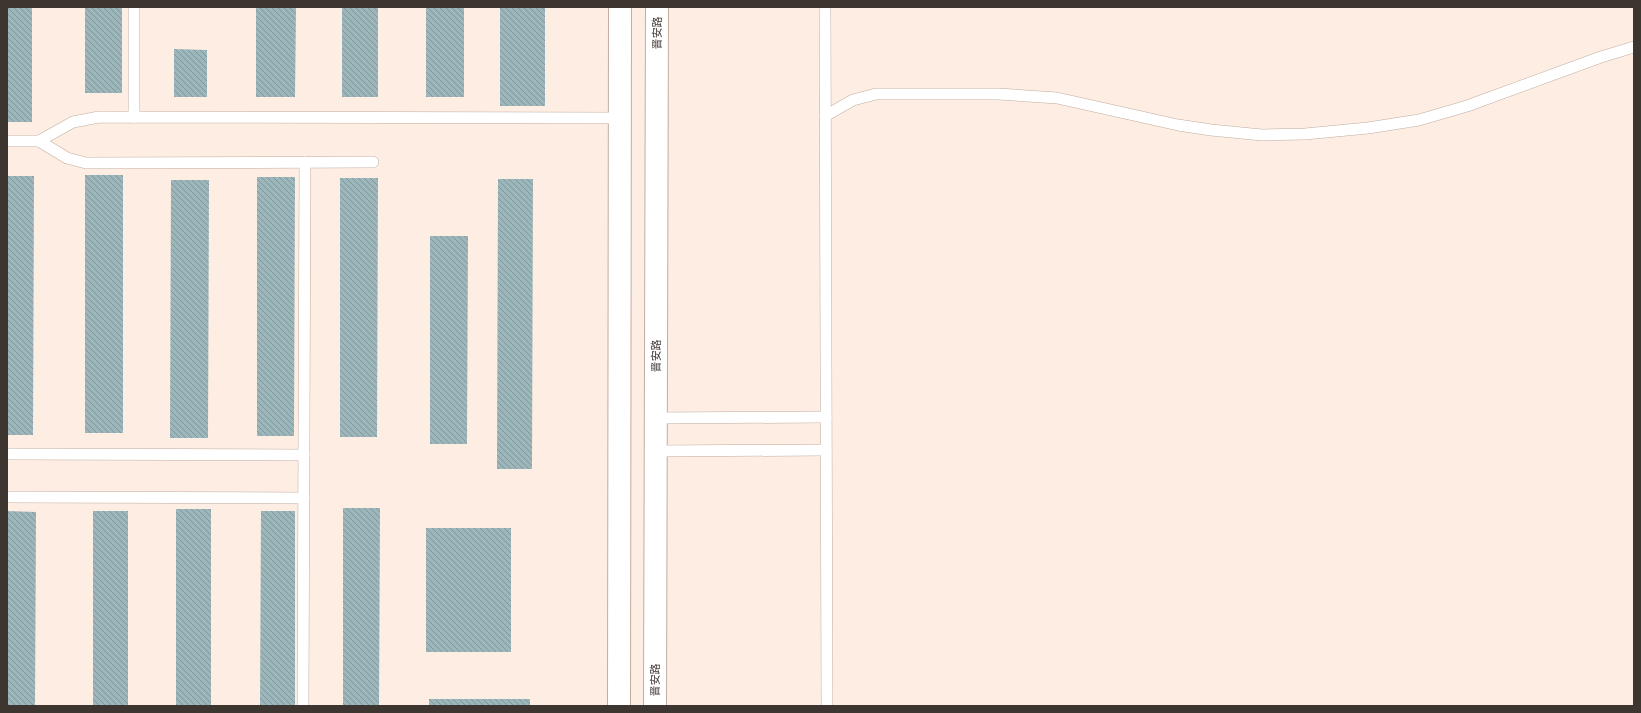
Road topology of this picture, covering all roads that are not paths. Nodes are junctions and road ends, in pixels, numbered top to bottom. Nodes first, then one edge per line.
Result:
1 (134, 7) edge
2 (620, 7) edge
3 (657, 7) edge
4 (825, 7) edge
5 (1634, 47) edge
6 (825, 116) junction
7 (134, 117) junction
8 (620, 118) junction
9 (7, 141) edge
10 (39, 141) junction
11 (305, 162) junction
12 (373, 162) dead end
13 (826, 417) junction
14 (656, 418) junction
15 (826, 450) junction
16 (656, 452) junction
17 (7, 454) edge
18 (304, 455) junction
19 (7, 497) edge
20 (304, 498) junction
21 (303, 706) edge
22 (619, 706) edge
23 (655, 706) edge
24 (827, 706) edge

1 - 7 lane
2 - 8 main road
3 - 14 main road, 晋安路
4 - 6 lane
5 - 6 lane
6 - 13 lane
7 - 8 lane
7 - 10 lane
8 - 22 main road
9 - 10 lane
10 - 11 lane
11 - 12 lane
11 - 18 lane
13 - 14 lane
13 - 15 lane
14 - 16 main road, 晋安路
15 - 16 lane
15 - 24 lane
16 - 23 main road, 晋安路
17 - 18 lane
18 - 20 lane
19 - 20 lane
20 - 21 lane

